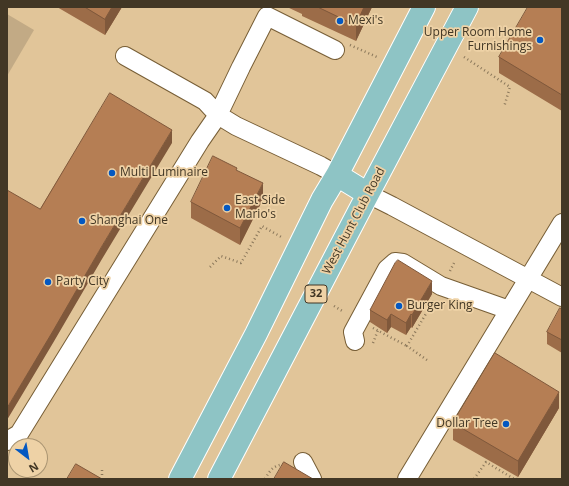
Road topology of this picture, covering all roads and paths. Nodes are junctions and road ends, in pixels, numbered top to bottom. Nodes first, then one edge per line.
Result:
1 (424, 7) edge
2 (467, 7) edge
3 (335, 50) joint
4 (125, 56) dead end
5 (464, 57) dead end
6 (382, 60) dead end
7 (504, 107) dead end
8 (218, 115) junction
9 (337, 175) junction
10 (368, 194) junction
11 (562, 223) edge
12 (286, 239) dead end
13 (454, 262) dead end
14 (210, 267) dead end
15 (528, 279) junction
16 (441, 286) junction
17 (562, 297) edge
18 (509, 310) junction
19 (378, 330) dead end
20 (362, 345) joint
21 (427, 360) dead end
22 (7, 441) edge
23 (303, 462) joint
24 (102, 470) dead end
25 (102, 479) edge
26 (180, 479) edge
27 (219, 479) edge
28 (265, 479) edge
29 (312, 479) edge
30 (407, 479) edge
31 (474, 479) edge
32 (519, 479) edge

1 - 9 main road
2 - 10 main road, West Hunt Club Road / 32
3 - 6 path
3 - 8 street
4 - 8 street
5 - 7 path
8 - 9 street
8 - 22 street
9 - 10 main road
9 - 26 main road
10 - 15 street
10 - 27 main road, West Hunt Club Road / 32
11 - 15 street
12 - 14 path
13 - 16 path
15 - 17 street
15 - 18 street
16 - 18 street
16 - 20 street
16 - 21 path
18 - 30 street
19 - 20 path
23 - 28 path
23 - 29 street
24 - 25 path
31 - 32 path

